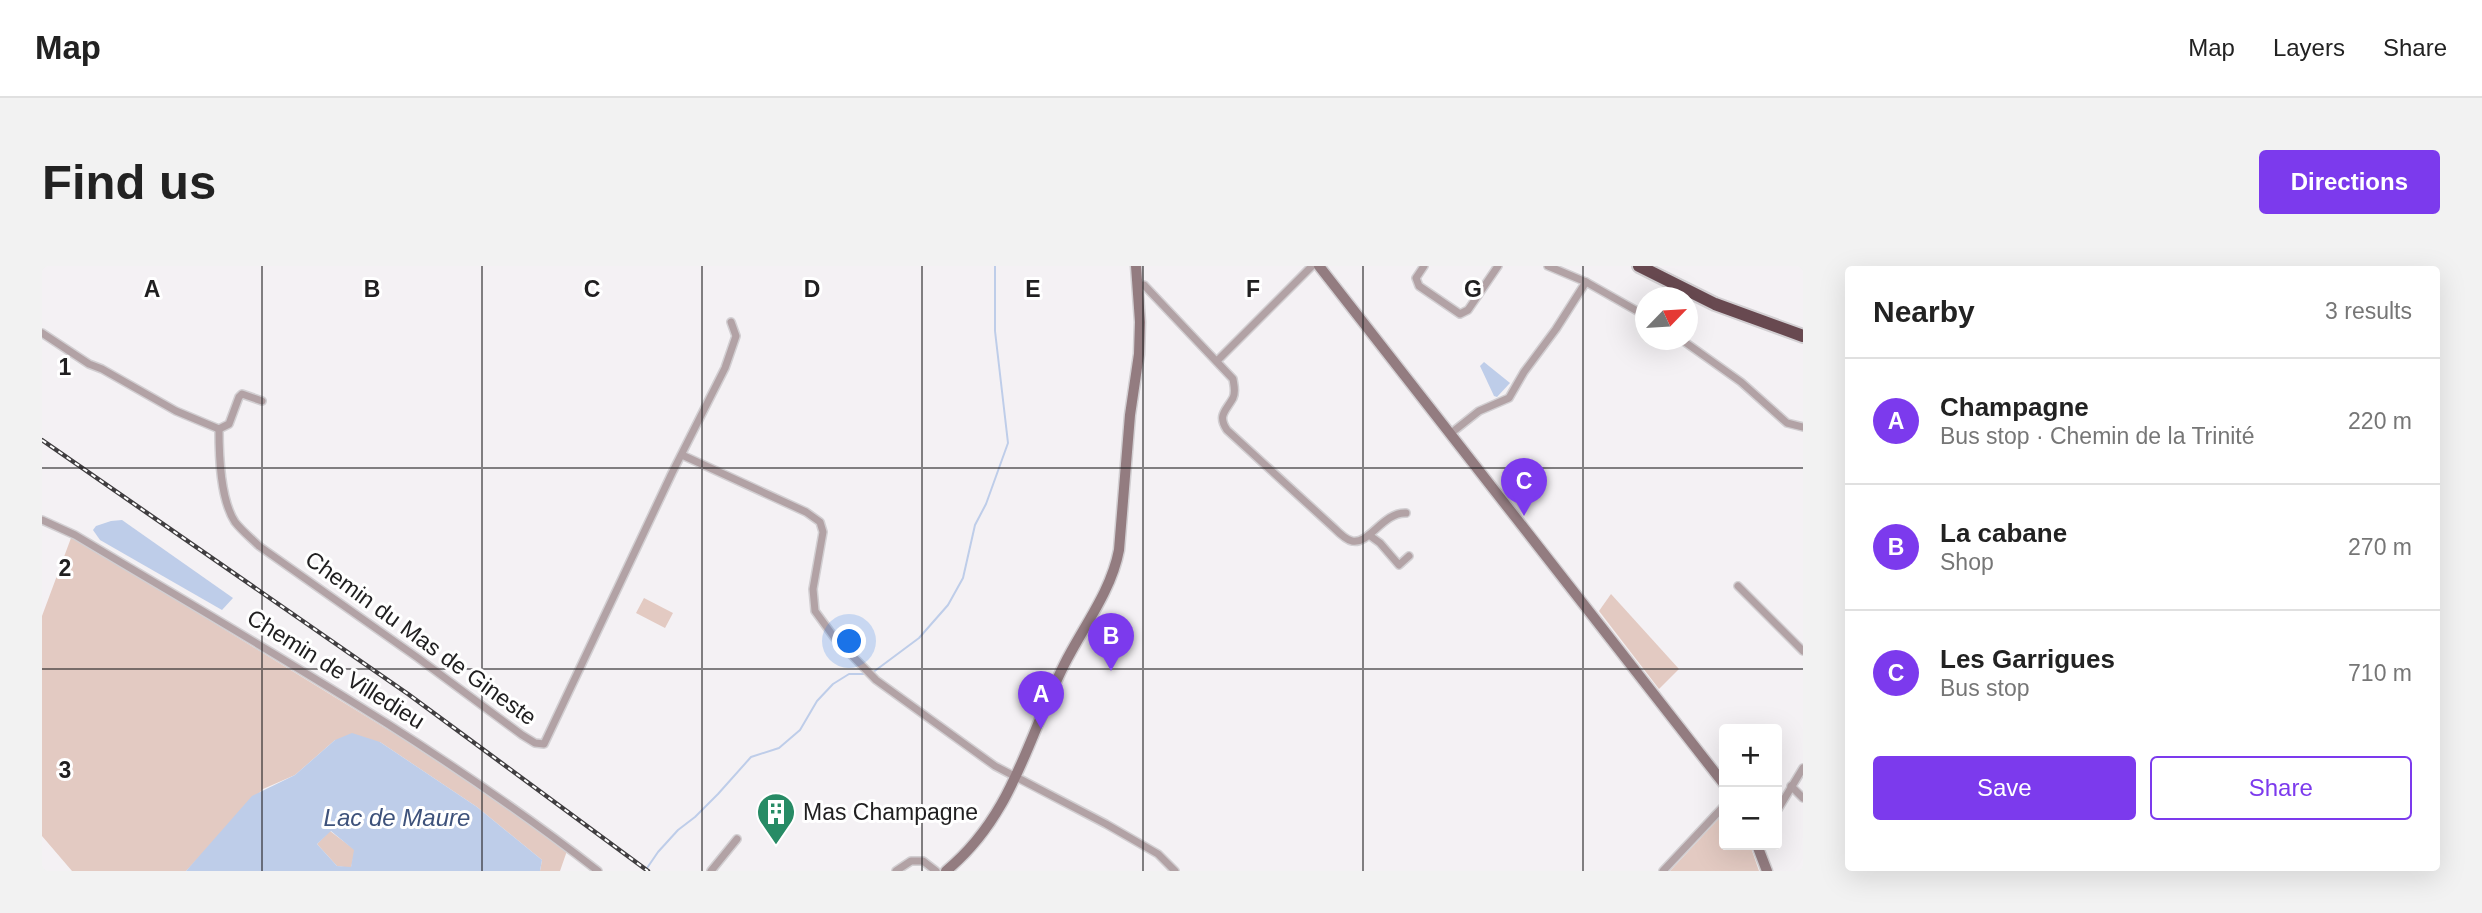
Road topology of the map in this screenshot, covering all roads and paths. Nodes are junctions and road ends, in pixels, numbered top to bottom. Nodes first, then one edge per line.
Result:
1 (1136, 266) edge
2 (1312, 266) edge
3 (1319, 266) edge
4 (1424, 266) edge
5 (1498, 266) edge
6 (1548, 266) edge
7 (1639, 266) edge
8 (1586, 282) junction
9 (1138, 285) junction
10 (1635, 310) edge
11 (731, 322) dead end
12 (42, 333) edge
13 (1803, 336) edge
14 (1696, 350) edge
15 (1217, 361) junction
16 (262, 401) dead end
17 (1803, 427) edge
18 (219, 429) junction
19 (1450, 434) junction
20 (682, 455) junction
21 (1406, 513) dead end
22 (42, 520) edge
23 (1369, 535) junction
24 (1409, 556) dead end
25 (1738, 586) dead end
26 (1803, 650) edge
27 (1803, 768) edge
28 (1016, 778) junction
29 (1719, 778) edge
30 (1791, 786) junction
31 (1803, 798) edge
32 (1782, 802) edge
33 (1719, 811) edge
34 (737, 839) dead end
35 (1759, 850) edge
36 (598, 871) edge
37 (711, 871) edge
38 (896, 871) edge
39 (936, 871) edge
40 (946, 871) edge
41 (1175, 871) edge
42 (1662, 871) edge
43 (1767, 871) edge

1 - 9 street
2 - 15 street
3 - 19 street
4 - 5 street
6 - 8 street
7 - 13 highway
8 - 10 street
8 - 19 street
9 - 15 street
9 - 28 street
11 - 20 street
12 - 18 street
14 - 17 street
15 - 23 street
16 - 18 street
18 - 20 street, Chemin du Mas de Gineste
19 - 29 street
20 - 28 street
21 - 23 street
22 - 36 street, Chemin de Villedieu
23 - 24 street
25 - 26 street
27 - 30 street
28 - 40 street
28 - 41 street
30 - 31 street
30 - 32 street
33 - 42 street
34 - 37 street
35 - 43 street
38 - 39 street

